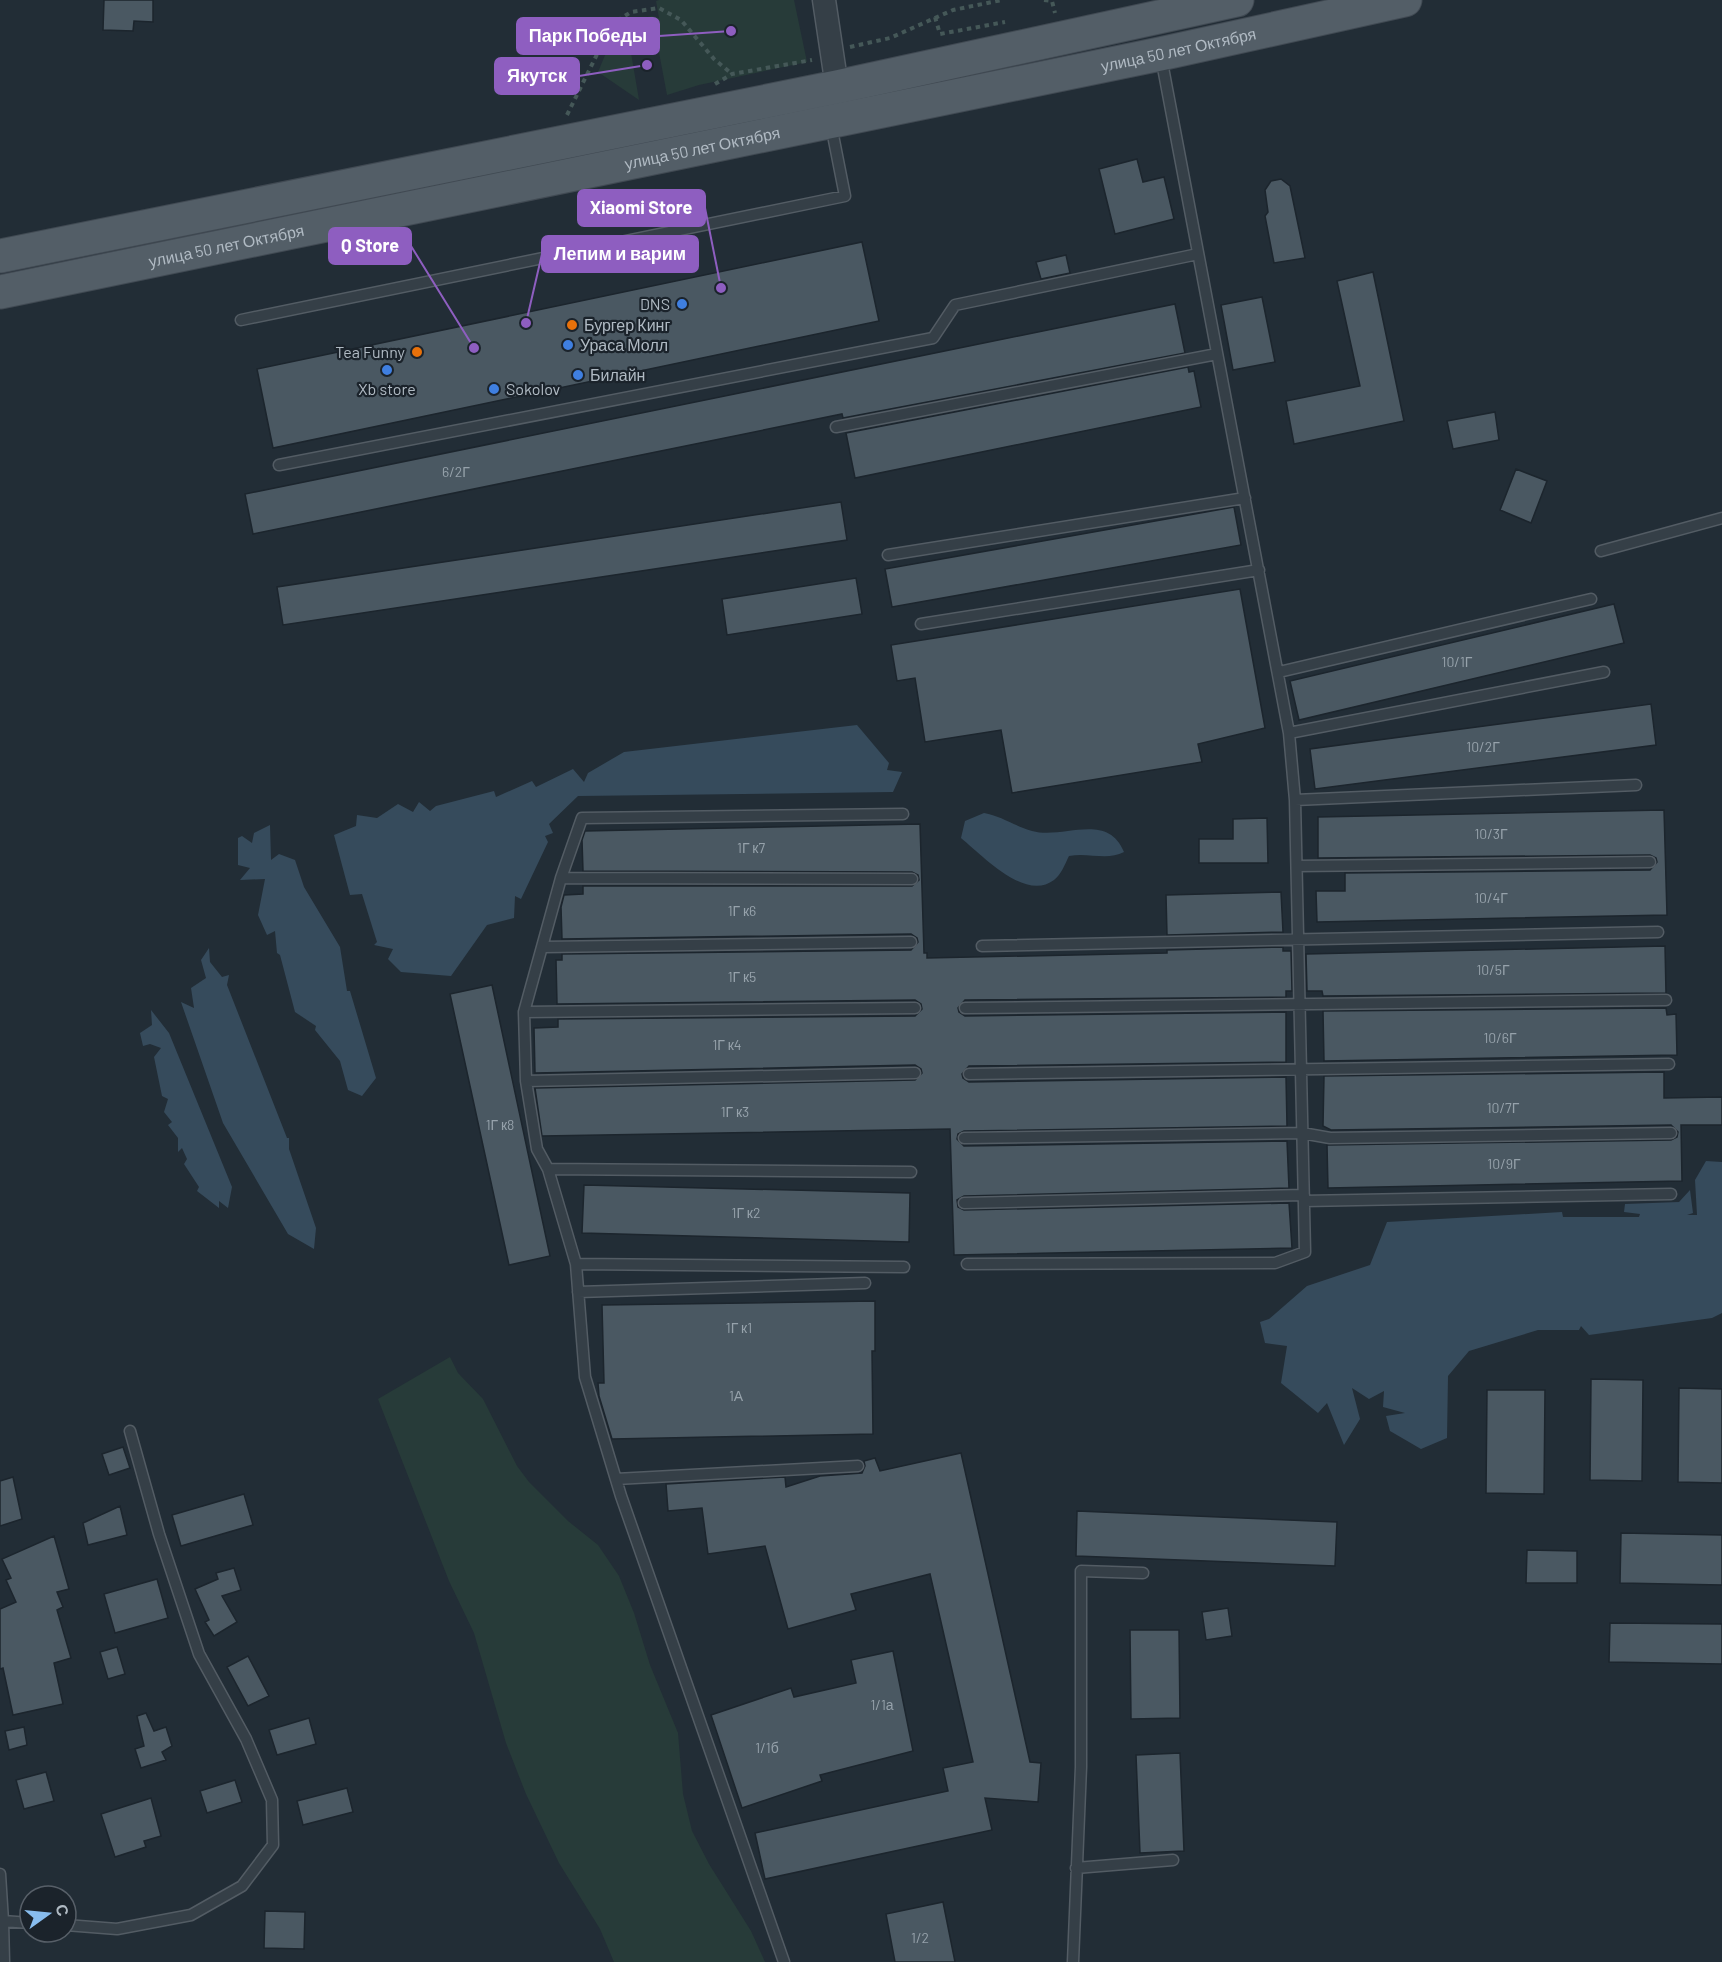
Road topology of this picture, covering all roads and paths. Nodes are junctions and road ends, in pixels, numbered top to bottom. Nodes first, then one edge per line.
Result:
1 (824, 0) edge
2 (1044, 0) edge
3 (1054, 0) edge
4 (1237, 0) edge
5 (1405, 0) edge
6 (1056, 16) dead end
7 (1160, 54) junction
8 (732, 74) dead end
9 (837, 87) junction
10 (564, 121) dead end
11 (830, 121) junction
12 (1198, 254) junction
13 (0, 256) edge
14 (0, 292) edge
15 (241, 320) dead end
16 (1217, 354) junction
17 (836, 427) dead end
18 (279, 465) dead end
19 (1245, 498) junction
20 (1722, 518) edge
21 (1601, 551) dead end
22 (888, 555) dead end
23 (1259, 570) junction
24 (1591, 599) dead end
25 (921, 624) dead end
26 (1279, 672) junction
27 (1604, 672) dead end
28 (1289, 734) junction
29 (1636, 785) dead end
30 (1295, 800) junction
31 (903, 814) dead end
32 (1650, 862) dead end
33 (1297, 866) junction
34 (561, 878) junction
35 (912, 879) dead end
36 (1658, 932) dead end
37 (1298, 941) junction
38 (911, 942) dead end
39 (982, 946) dead end
40 (544, 947) junction
41 (1666, 1000) dead end
42 (1300, 1004) junction
43 (915, 1008) dead end
44 (965, 1008) dead end
45 (524, 1012) junction
46 (1669, 1064) dead end
47 (1301, 1067) junction
48 (915, 1073) dead end
49 (969, 1074) dead end
50 (526, 1081) junction
51 (1302, 1133) junction
52 (1671, 1133) dead end
53 (964, 1138) dead end
54 (548, 1169) junction
55 (911, 1172) dead end
56 (1671, 1194) dead end
57 (1304, 1198) junction
58 (964, 1203) dead end
59 (576, 1264) junction
60 (967, 1264) dead end
61 (904, 1267) dead end
62 (865, 1283) dead end
63 (578, 1293) junction
64 (130, 1431) dead end
65 (858, 1466) dead end
66 (616, 1479) junction
67 (1143, 1573) dead end
68 (1173, 1860) dead end
69 (1076, 1868) junction
70 (0, 1874) edge
71 (2, 1921) edge
72 (18, 1922) edge
73 (78, 1926) edge
74 (4, 1962) edge
75 (784, 1962) edge
76 (1073, 1962) edge

1 - 9 street
2 - 3 path
3 - 6 path
4 - 9 main road, улица 50 лет Октября
5 - 7 main road, улица 50 лет Октября
7 - 11 main road, улица 50 лет Октября
7 - 12 lane
8 - 10 path
9 - 13 main road, улица 50 лет Октября
11 - 14 main road, улица 50 лет Октября
11 - 15 lane
12 - 16 lane
12 - 18 lane
16 - 17 lane
16 - 19 lane
19 - 22 lane
19 - 23 lane
20 - 21 lane
23 - 25 lane
23 - 26 lane
24 - 26 lane
26 - 28 lane
27 - 28 lane
28 - 30 lane
29 - 30 lane
30 - 33 lane
31 - 34 lane
32 - 33 lane
33 - 37 lane
34 - 35 lane
34 - 40 lane
36 - 37 lane
37 - 39 lane
37 - 42 lane
38 - 40 lane
40 - 45 lane
41 - 42 lane
42 - 44 lane
42 - 47 lane
43 - 45 lane
45 - 50 lane
46 - 47 lane
47 - 49 lane
47 - 51 lane
48 - 50 lane
50 - 54 lane
51 - 52 lane
51 - 53 lane
51 - 57 lane
54 - 55 lane
54 - 59 lane
56 - 57 lane
57 - 58 lane
57 - 60 lane
59 - 61 lane
59 - 63 lane
62 - 63 lane
63 - 66 lane
64 - 73 lane
65 - 66 lane
66 - 75 lane
67 - 69 lane
68 - 69 lane
69 - 76 lane
70 - 71 lane
71 - 72 lane
71 - 74 lane

